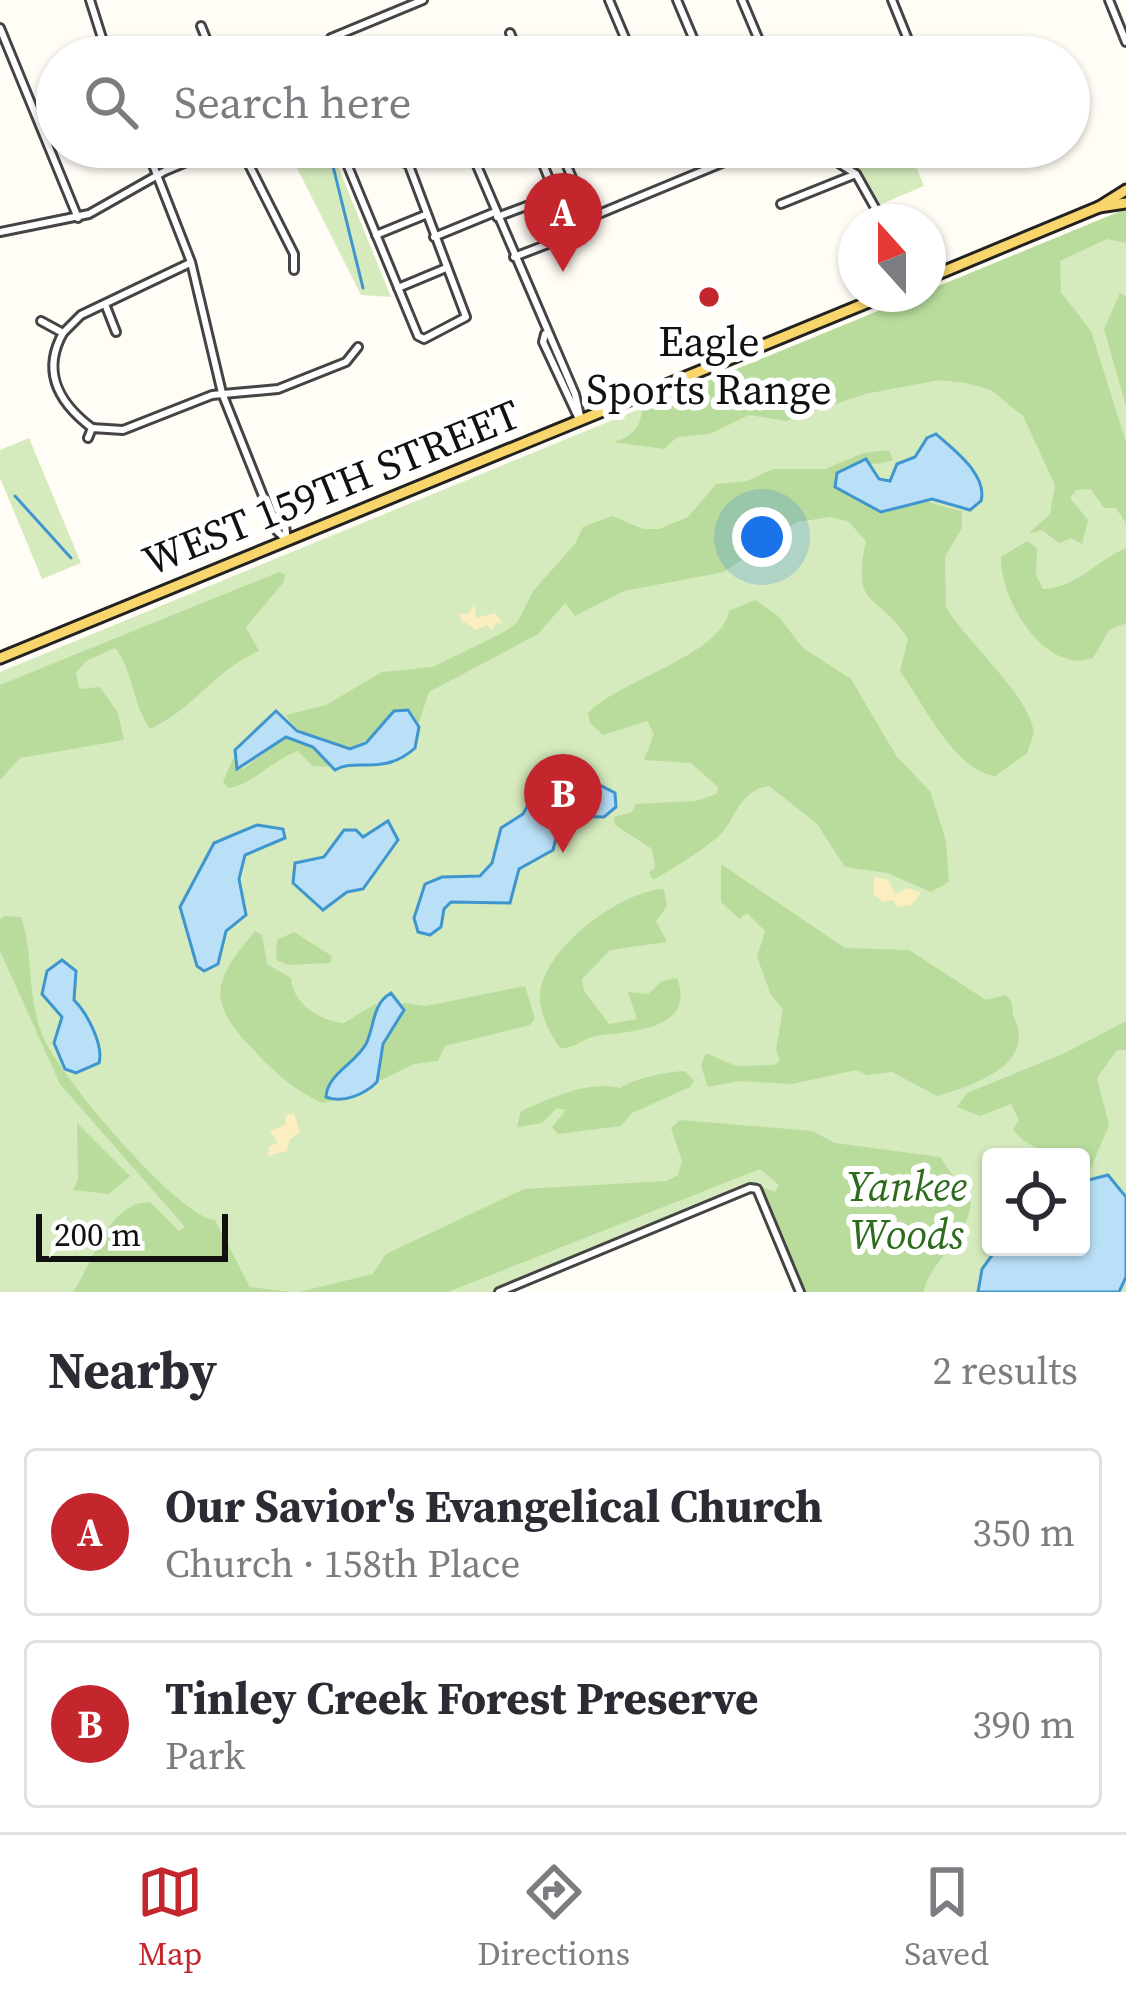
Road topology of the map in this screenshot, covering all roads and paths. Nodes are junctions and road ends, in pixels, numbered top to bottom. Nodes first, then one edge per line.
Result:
1 (90, 0) edge
2 (423, 0) edge
3 (609, 0) edge
4 (677, 0) edge
5 (742, 0) edge
6 (892, 0) edge
7 (1109, 0) edge
8 (200, 26) dead end
9 (0, 28) edge
10 (510, 33) dead end
11 (101, 36) edge
12 (204, 36) edge
13 (337, 36) edge
14 (511, 36) edge
15 (624, 36) edge
16 (692, 36) edge
17 (757, 36) edge
18 (907, 36) edge
19 (1126, 42) edge
20 (36, 116) edge
21 (57, 168) edge
22 (155, 168) edge
23 (174, 168) edge
24 (251, 168) edge
25 (349, 168) edge
26 (407, 168) edge
27 (477, 168) edge
28 (545, 168) edge
29 (568, 168) edge
30 (700, 168) edge
31 (846, 168) edge
32 (856, 174) junction
33 (158, 175) junction
34 (1126, 190) edge
35 (556, 195) junction
36 (1126, 203) edge
37 (781, 204) dead end
38 (873, 204) edge
39 (1099, 207) junction
40 (496, 214) junction
41 (425, 215) junction
42 (78, 218) junction
43 (590, 218) junction
44 (0, 232) edge
45 (571, 233) junction
46 (376, 235) junction
47 (434, 237) junction
48 (514, 257) junction
49 (191, 262) junction
50 (446, 268) junction
51 (294, 270) dead end
52 (946, 271) edge
53 (398, 288) junction
54 (105, 304) junction
55 (844, 312) edge
56 (41, 321) dead end
57 (116, 332) dead end
58 (63, 333) junction
59 (358, 346) dead end
60 (222, 393) junction
61 (581, 420) junction
62 (92, 428) junction
63 (88, 438) dead end
64 (287, 541) junction
65 (3, 653) edge
66 (499, 1292) edge
67 (800, 1292) edge

1 - 11 street
2 - 13 street
3 - 15 street
4 - 16 street
5 - 17 street
6 - 18 street
7 - 19 street
8 - 12 street
9 - 20 street
10 - 14 street
21 - 42 street
22 - 33 street
23 - 33 street
24 - 51 street
25 - 46 street
26 - 41 street
27 - 40 street
28 - 35 street
29 - 43 street
30 - 43 street
31 - 32 street
32 - 37 street
32 - 38 street
33 - 42 street
33 - 49 street
34 - 39 main road
35 - 40 street
35 - 45 street
36 - 39 main road
39 - 52 main road
40 - 47 street
40 - 48 street
41 - 46 street
41 - 47 street
42 - 44 street
43 - 45 street
45 - 48 street
46 - 53 street
47 - 50 street
48 - 61 street
49 - 54 street
49 - 60 street
50 - 53 street
50 - 53 street
54 - 57 street
54 - 58 street
55 - 61 main road, WEST 159TH STREET
56 - 58 street
58 - 62 street
59 - 60 street
60 - 62 street
60 - 64 street
61 - 64 main road, WEST 159TH STREET
62 - 63 street
64 - 65 main road, WEST 159TH STREET
66 - 67 street

